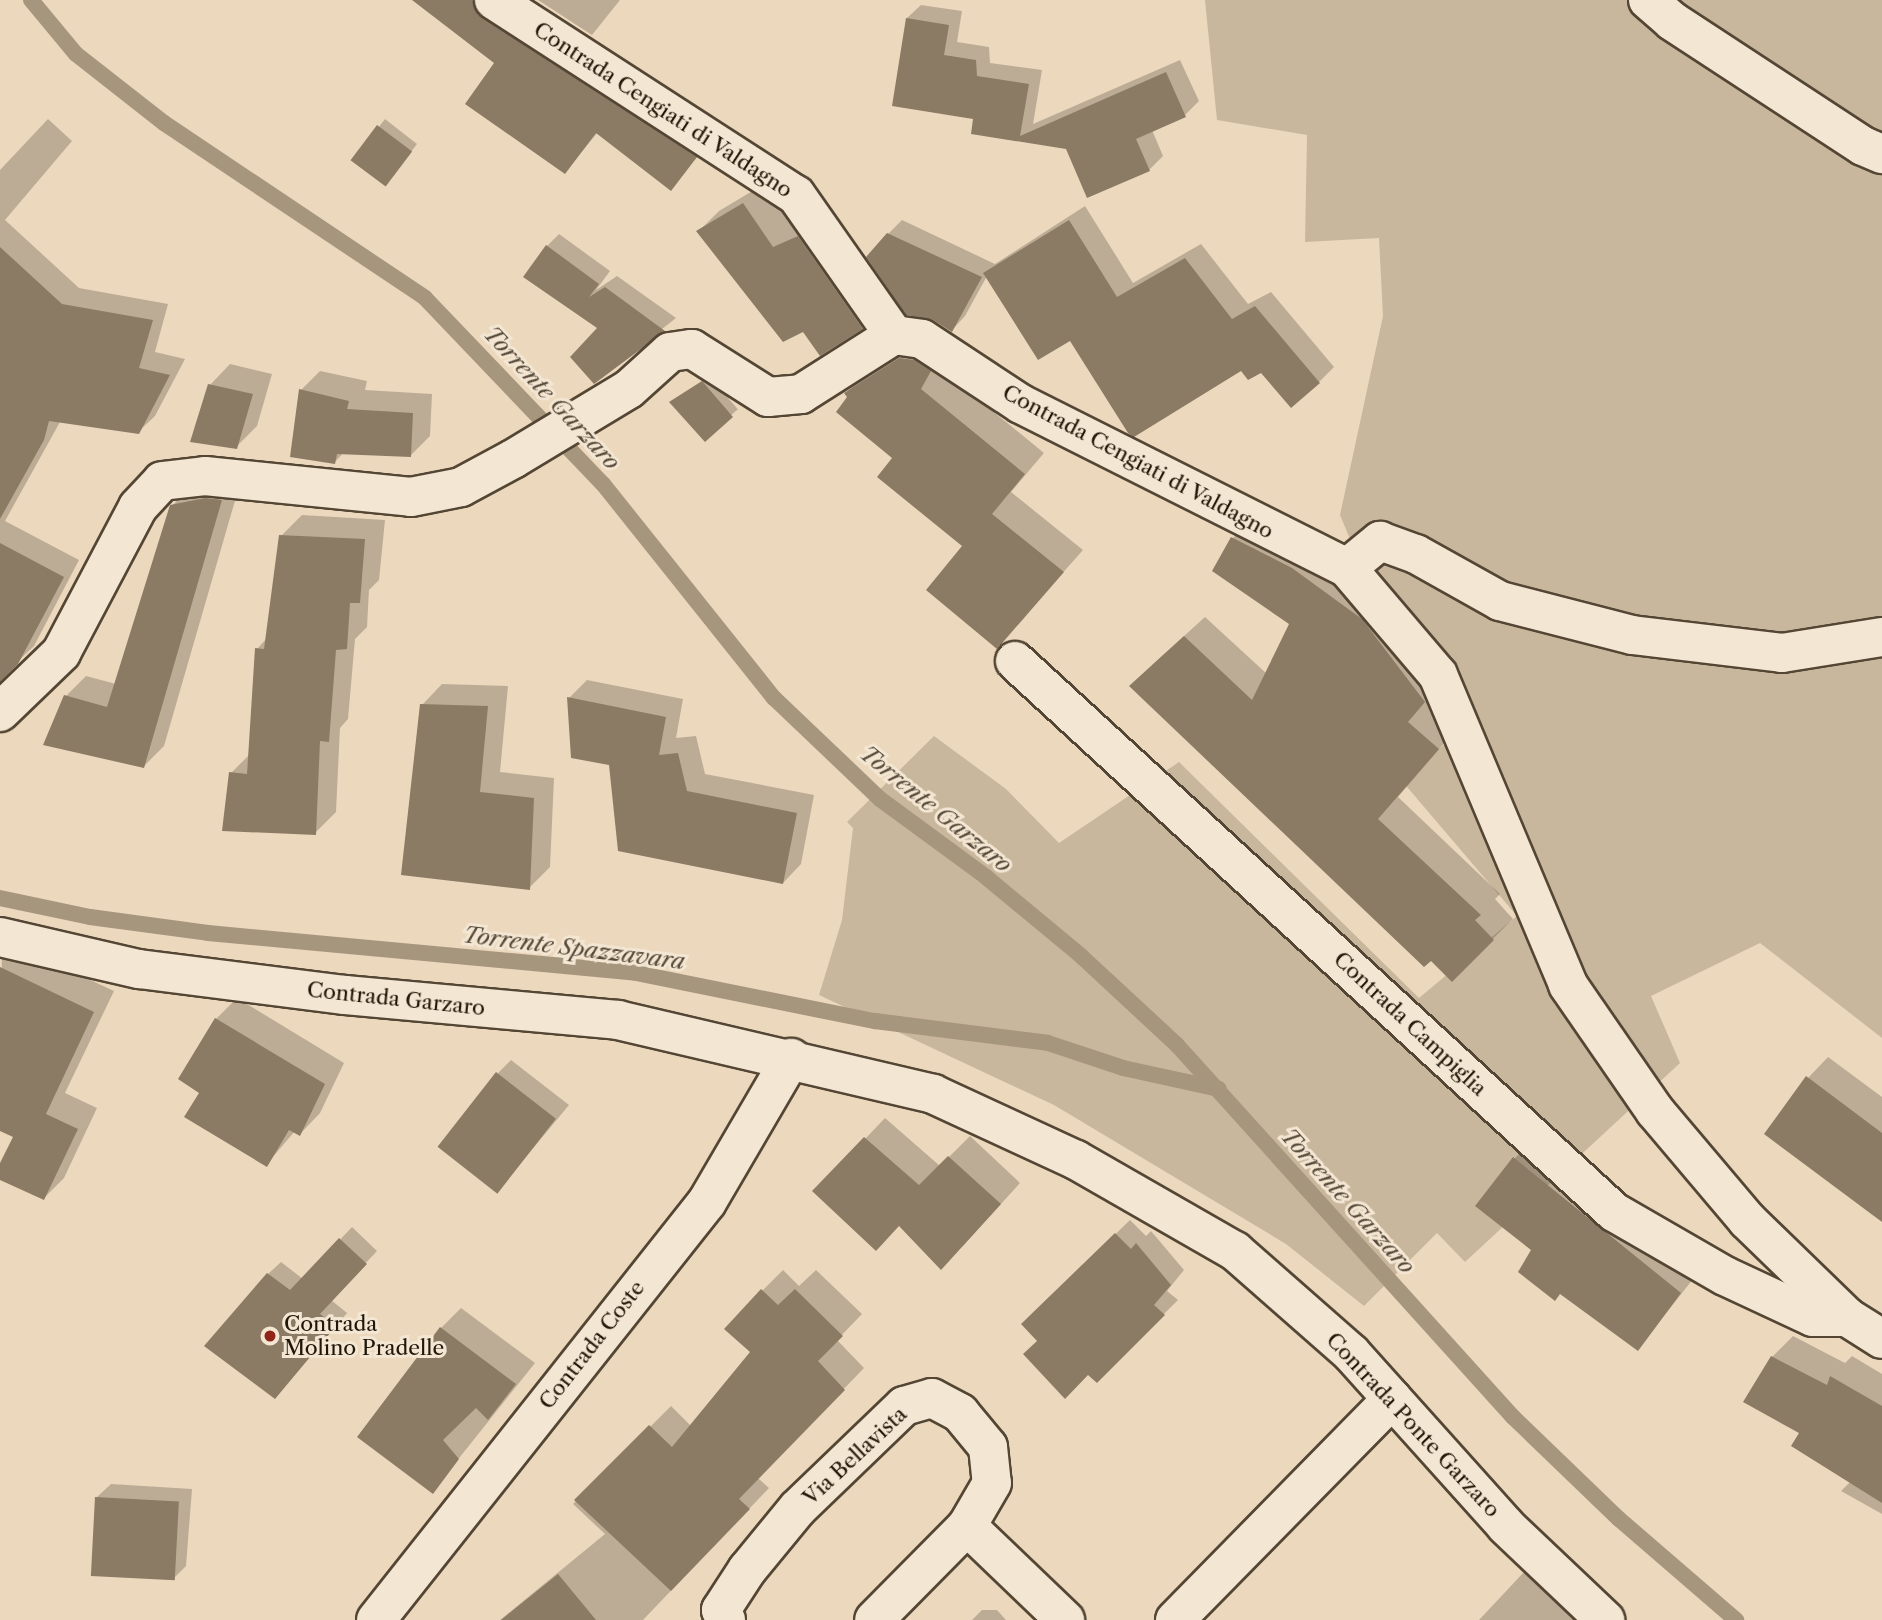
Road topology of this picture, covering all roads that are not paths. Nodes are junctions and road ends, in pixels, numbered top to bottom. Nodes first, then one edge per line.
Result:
1 (494, 0) edge
2 (1648, 0) edge
3 (1882, 154) edge
4 (894, 335) junction
5 (1347, 568) junction
6 (1882, 637) edge
7 (1015, 661) dead end
8 (0, 712) edge
9 (0, 937) edge
10 (791, 1058) junction
11 (1847, 1317) junction
12 (1882, 1339) edge
13 (1392, 1399) junction
14 (967, 1525) junction
15 (376, 1620) edge
16 (726, 1620) edge
17 (874, 1620) edge
18 (1065, 1620) edge
19 (1175, 1620) edge
20 (1605, 1620) edge

1 - 4 street, Contrada Cengiati di Valdagno
2 - 3 street
4 - 5 street, Contrada Cengiati di Valdagno
4 - 8 street
5 - 6 street
5 - 11 street
7 - 11 street, Contrada Campiglia
9 - 10 street, Contrada Garzaro
10 - 13 street, Contrada Ponte Garzaro
10 - 15 street, Contrada Coste
11 - 12 street
13 - 19 street
13 - 20 street, Contrada Ponte Garzaro
14 - 16 street, Via Bellavista
14 - 17 street, Via Bellavista
14 - 18 street

